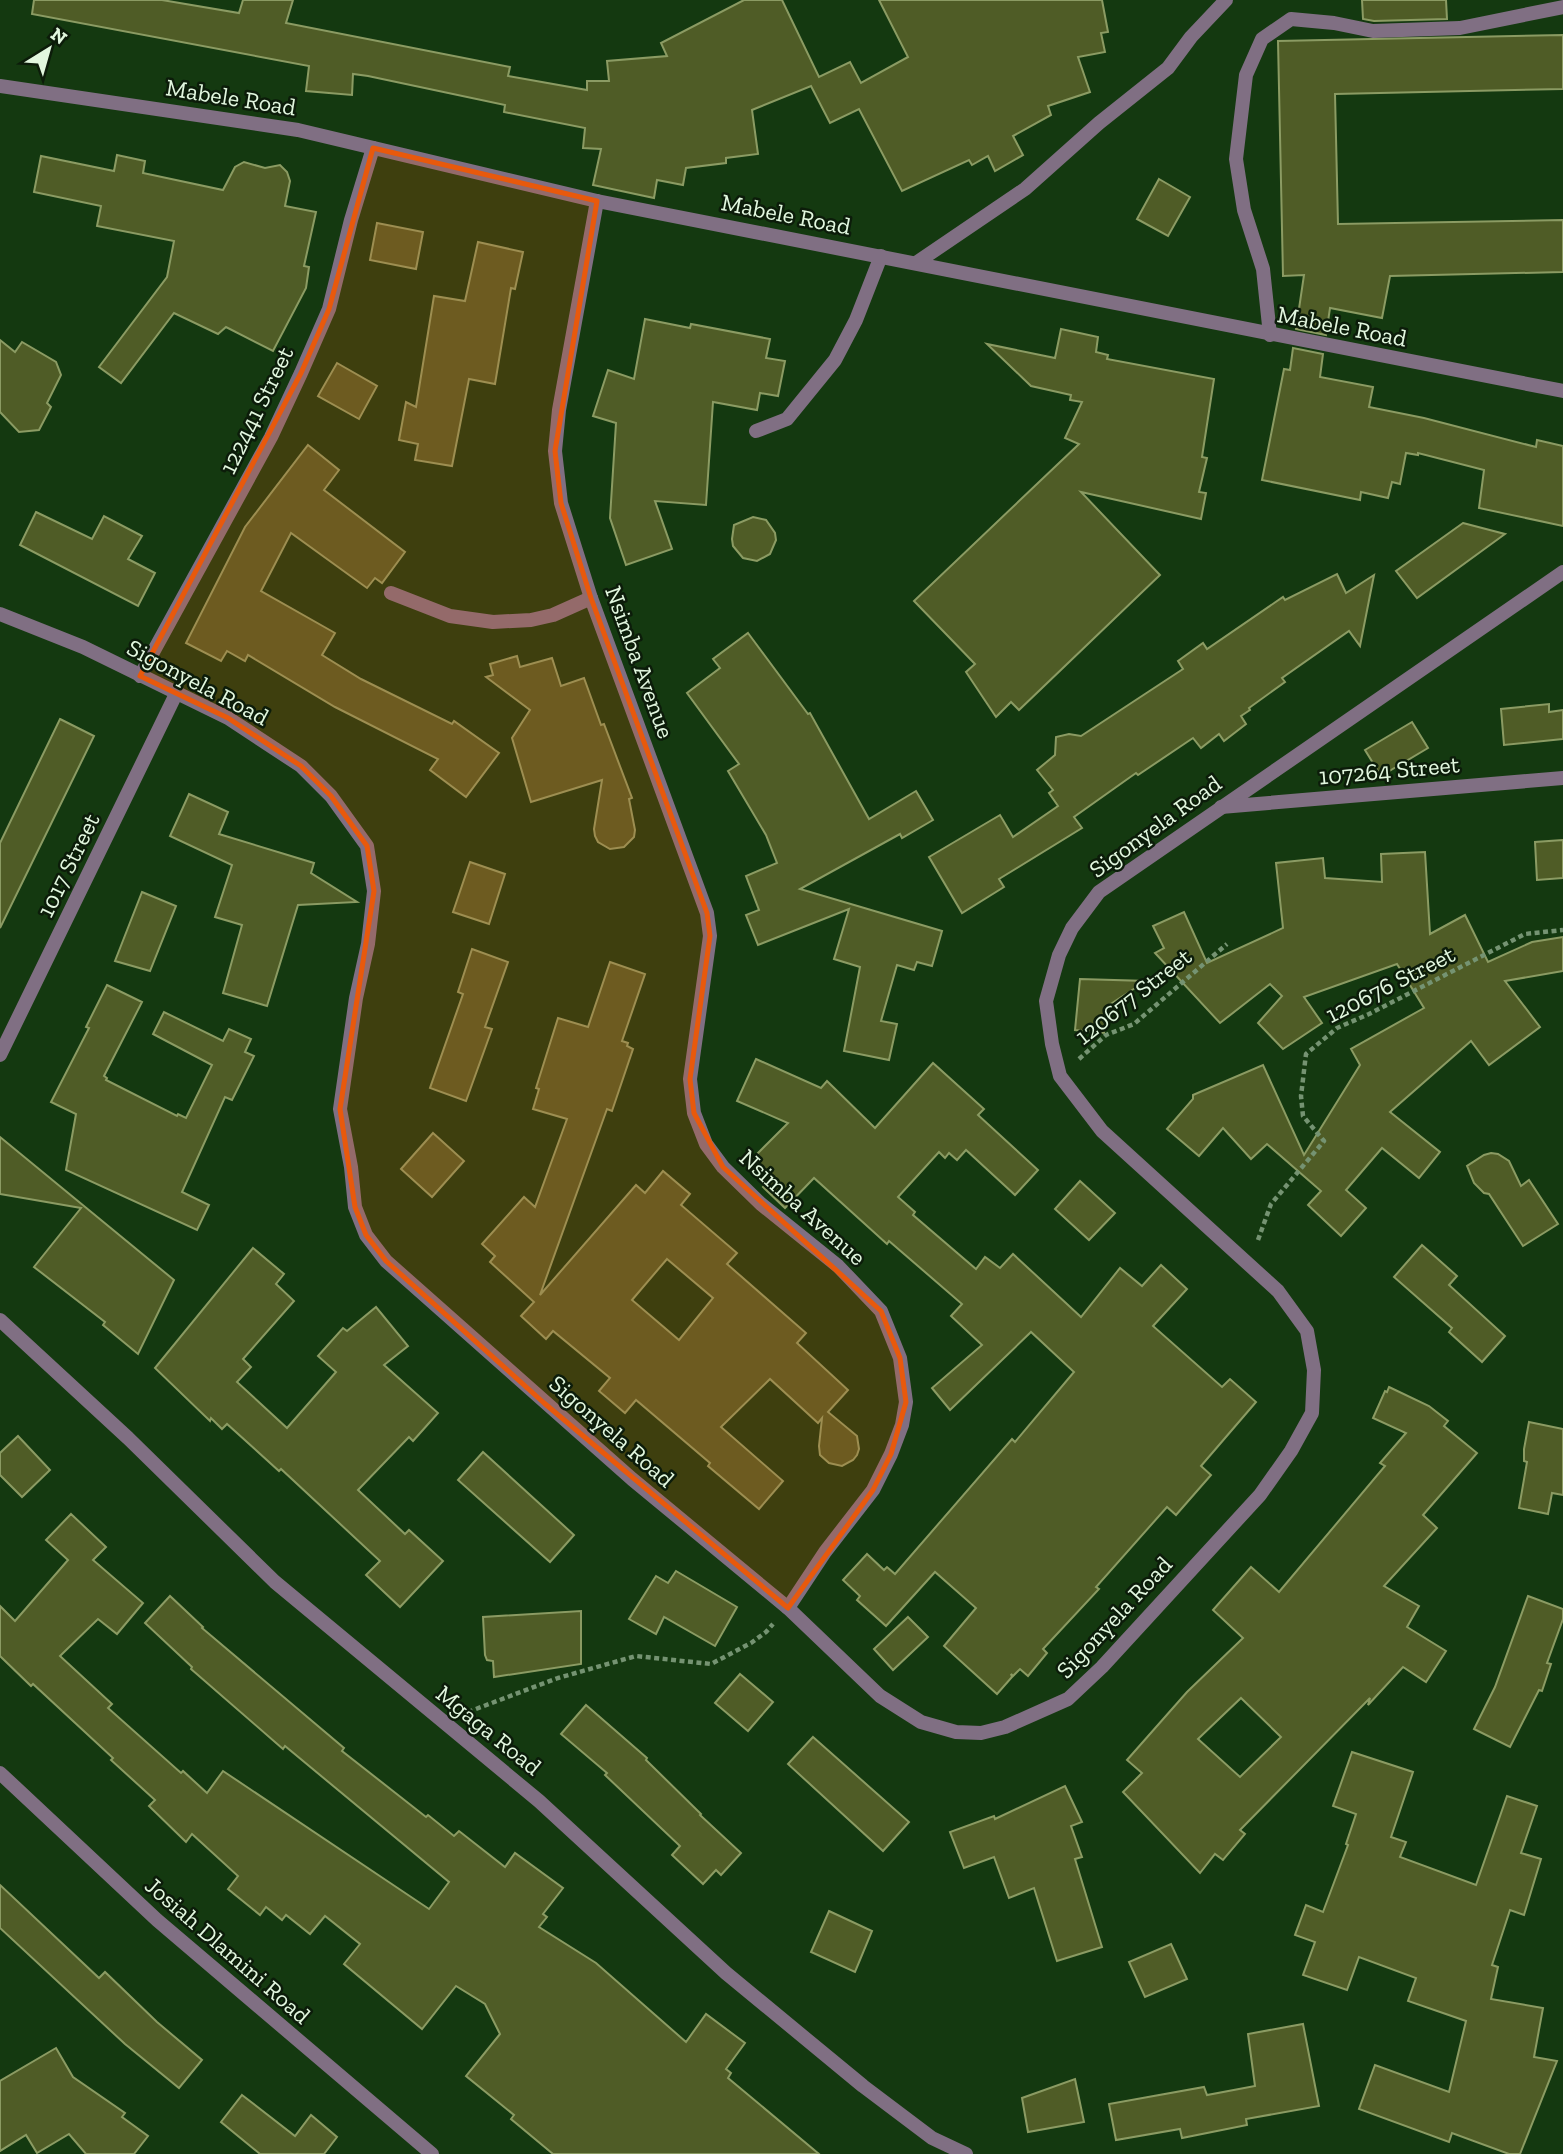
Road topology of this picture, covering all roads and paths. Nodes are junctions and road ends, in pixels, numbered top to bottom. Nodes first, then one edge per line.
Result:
1 (1226, 0) edge
2 (1563, 7) edge
3 (0, 86) edge
4 (373, 148) junction
5 (597, 201) junction
6 (881, 256) junction
7 (916, 263) junction
8 (1270, 335) junction
9 (1563, 391) edge
10 (755, 431) dead end
11 (1563, 572) edge
12 (391, 593) dead end
13 (591, 598) junction
14 (0, 614) edge
15 (140, 676) junction
16 (176, 694) junction
17 (1563, 778) edge
18 (1219, 807) junction
19 (1563, 930) edge
20 (1227, 944) dead end
21 (0, 1055) edge
22 (1060, 1076) junction
23 (1250, 1264) junction
24 (0, 1320) edge
25 (788, 1608) junction
26 (442, 1722) junction
27 (0, 1773) edge
28 (432, 2154) edge
29 (966, 2154) edge

1 - 7 street
2 - 8 street
3 - 4 street, Mabele Road
4 - 5 street, Mabele Road
4 - 15 street, 122441 Street
5 - 6 street, Mabele Road
5 - 13 street, Nsimba Avenue
6 - 7 street, Mabele Road
6 - 10 street
7 - 8 street, Mabele Road
8 - 9 street, Mabele Road
11 - 18 street, Sigonyela Road
12 - 13 street
13 - 25 street, Nsimba Avenue
14 - 15 street, Sigonyela Road
15 - 16 street, Sigonyela Road
16 - 21 street, 1017 Street
16 - 25 street, Sigonyela Road
17 - 18 street, 107264 Street
18 - 22 street, Sigonyela Road
19 - 23 path, 120676 Street
20 - 22 path, 120677 Street
22 - 23 street, Sigonyela Road
23 - 25 street, Sigonyela Road
24 - 26 street, Mgaga Road
25 - 26 path
26 - 29 street, Mgaga Road
27 - 28 street, Josiah Dlamini Road

